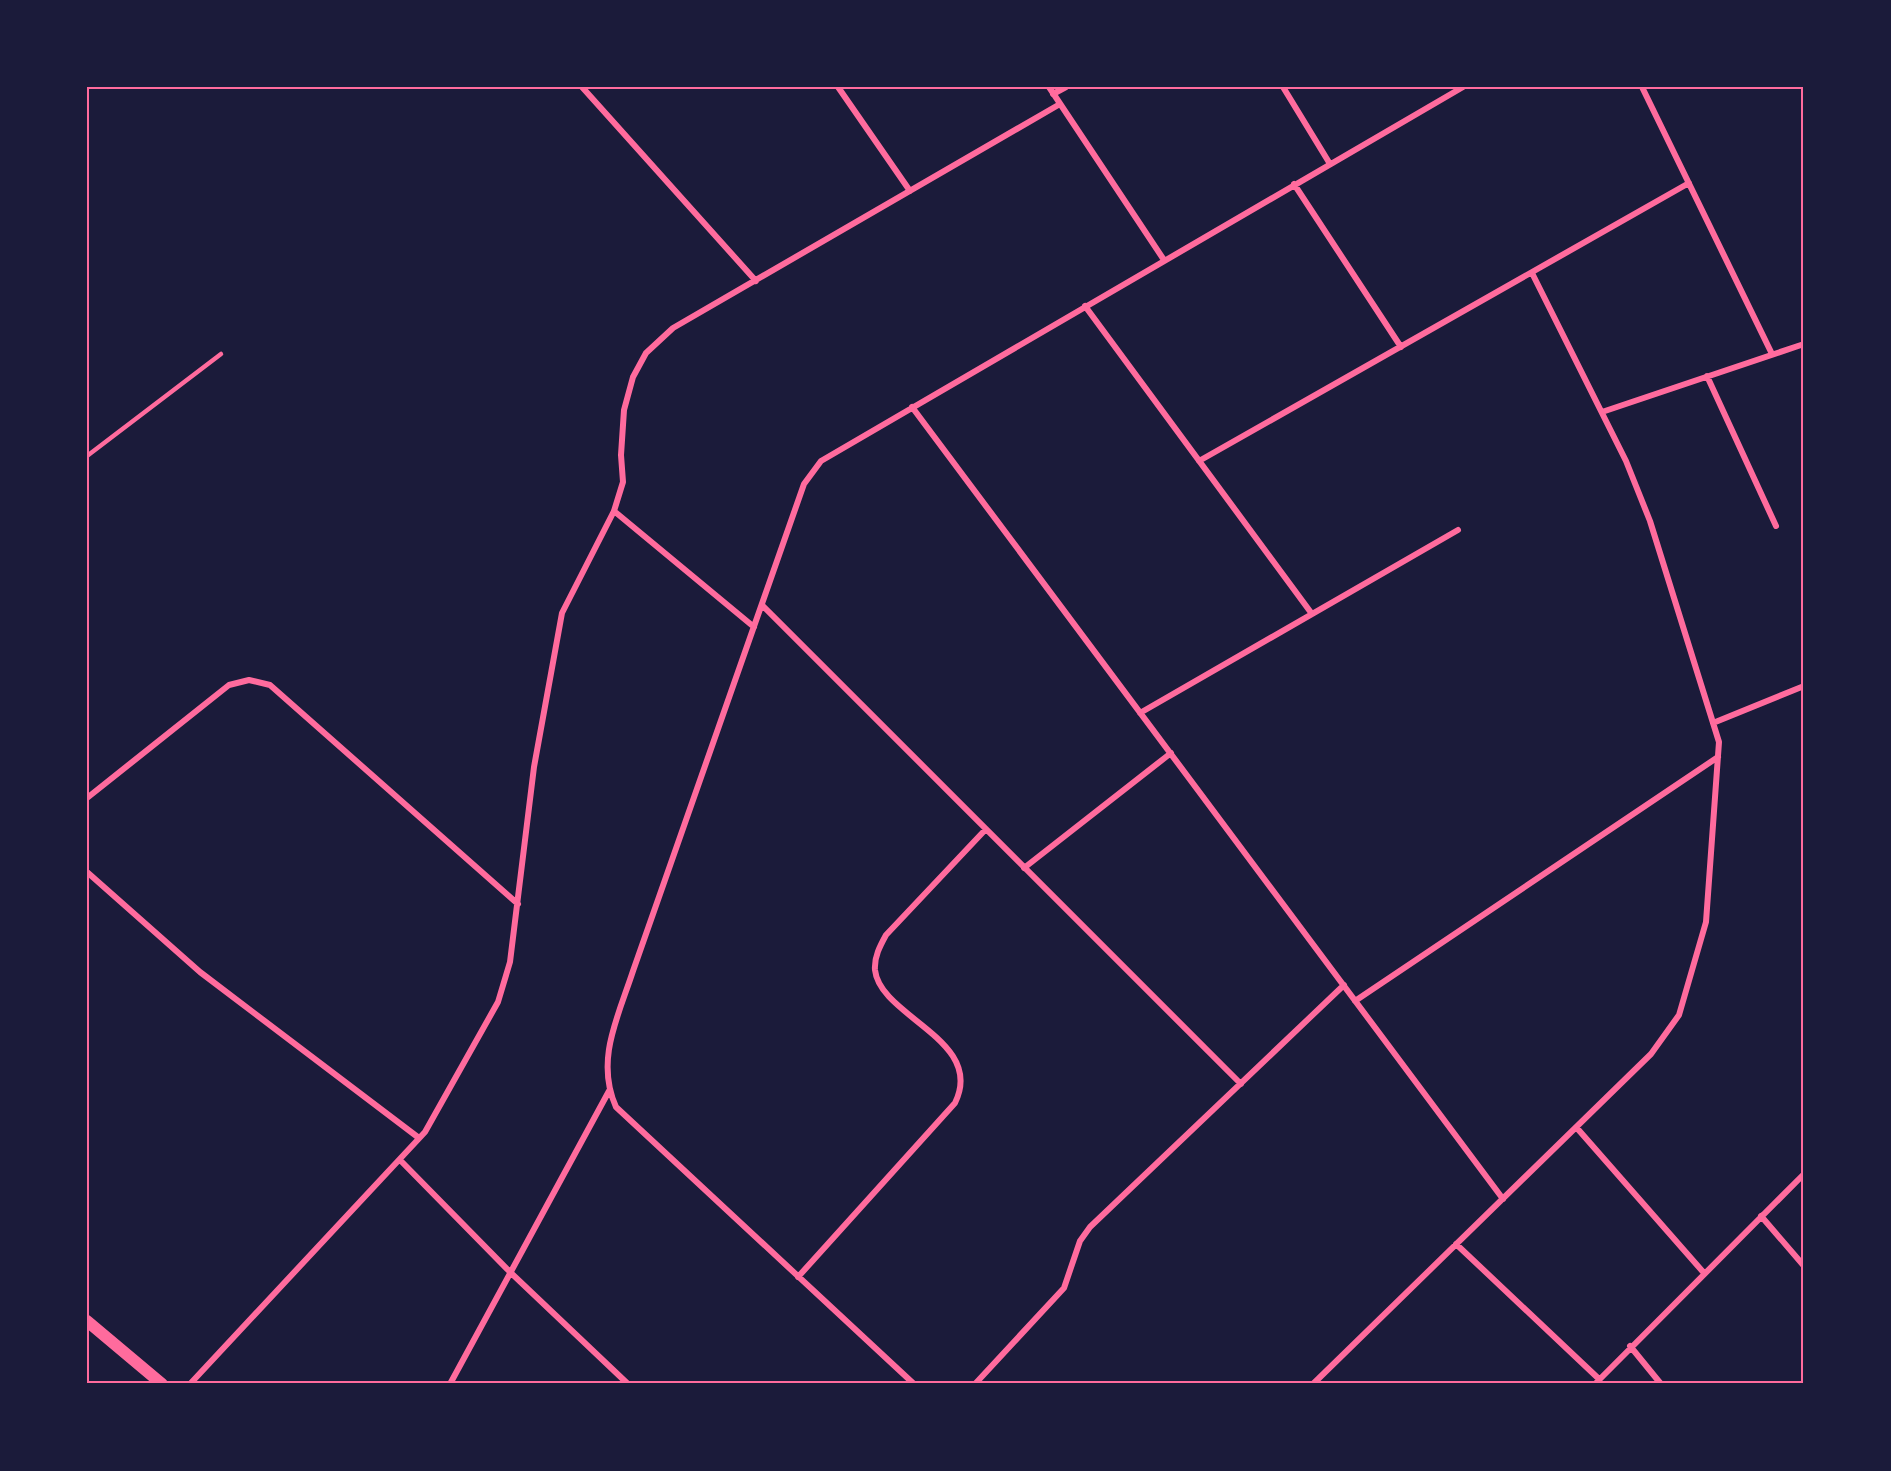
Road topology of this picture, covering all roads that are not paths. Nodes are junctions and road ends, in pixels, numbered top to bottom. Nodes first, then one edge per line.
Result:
1 (582, 87) edge
2 (838, 87) edge
3 (1049, 87) edge
4 (1066, 87) edge
5 (1283, 87) edge
6 (1463, 87) edge
7 (1642, 87) edge
8 (1053, 94) junction
9 (1060, 104) junction
10 (1330, 164) junction
11 (1689, 183) junction
12 (1294, 184) junction
13 (910, 191) junction
14 (1164, 260) junction
15 (1532, 273) junction
16 (756, 281) junction
17 (1085, 306) junction
18 (1804, 344) edge
19 (1401, 347) junction
20 (221, 354) dead end
21 (1772, 354) junction
22 (1707, 376) junction
23 (912, 408) junction
24 (1602, 412) junction
25 (87, 456) edge
26 (1199, 461) junction
27 (614, 511) junction
28 (1776, 526) dead end
29 (1458, 530) dead end
30 (762, 605) junction
31 (1312, 614) junction
32 (754, 627) junction
33 (1804, 686) edge
34 (1140, 713) junction
35 (1713, 723) junction
36 (1170, 753) junction
37 (1718, 757) junction
38 (87, 798) edge
39 (986, 829) junction
40 (1024, 867) junction
41 (87, 872) edge
42 (518, 904) junction
43 (1344, 985) junction
44 (1355, 1001) junction
45 (1241, 1084) junction
46 (609, 1091) junction
47 (1576, 1127) junction
48 (419, 1138) junction
49 (400, 1161) junction
50 (1804, 1173) edge
51 (1503, 1199) junction
52 (1761, 1216) junction
53 (1456, 1244) junction
54 (1804, 1266) edge
55 (510, 1272) junction
56 (1704, 1273) junction
57 (798, 1277) junction
58 (87, 1321) edge
59 (1630, 1346) junction
60 (1597, 1382) edge
61 (162, 1384) edge
62 (190, 1384) edge
63 (450, 1384) edge
64 (628, 1384) edge
65 (914, 1384) edge
66 (975, 1384) edge
67 (1313, 1384) edge
68 (1661, 1384) edge

1 - 16 street
2 - 13 street
3 - 8 street
4 - 8 street
5 - 10 street
6 - 10 street
7 - 11 street
8 - 9 street
9 - 13 street
9 - 14 street
10 - 12 street
11 - 15 street
11 - 21 street
12 - 14 street
12 - 19 street
13 - 16 street
14 - 17 street
15 - 19 street
15 - 24 street
16 - 27 street
17 - 23 street
17 - 26 street
18 - 21 street
19 - 26 street
20 - 25 lane
21 - 22 street
22 - 24 street
22 - 28 street
23 - 30 street
23 - 34 street
24 - 35 street
26 - 31 street
27 - 32 street
27 - 42 street
29 - 31 street
30 - 32 street
30 - 39 street
31 - 34 street
32 - 46 street
33 - 35 street
34 - 36 street
35 - 37 street
36 - 40 street
36 - 43 street
37 - 44 street
37 - 47 street
38 - 42 street
39 - 40 street
39 - 57 street
40 - 45 street
41 - 48 street
42 - 48 street
43 - 44 street
43 - 45 street
44 - 51 street
45 - 66 street
46 - 55 street
46 - 57 street
47 - 51 street
47 - 56 street
48 - 49 street
49 - 55 street
49 - 62 street
50 - 52 street
51 - 53 street
52 - 54 street
52 - 56 street
53 - 60 street
53 - 67 street
55 - 63 street
55 - 64 street
56 - 59 street
57 - 65 street
58 - 61 main road
59 - 60 street
59 - 68 street

